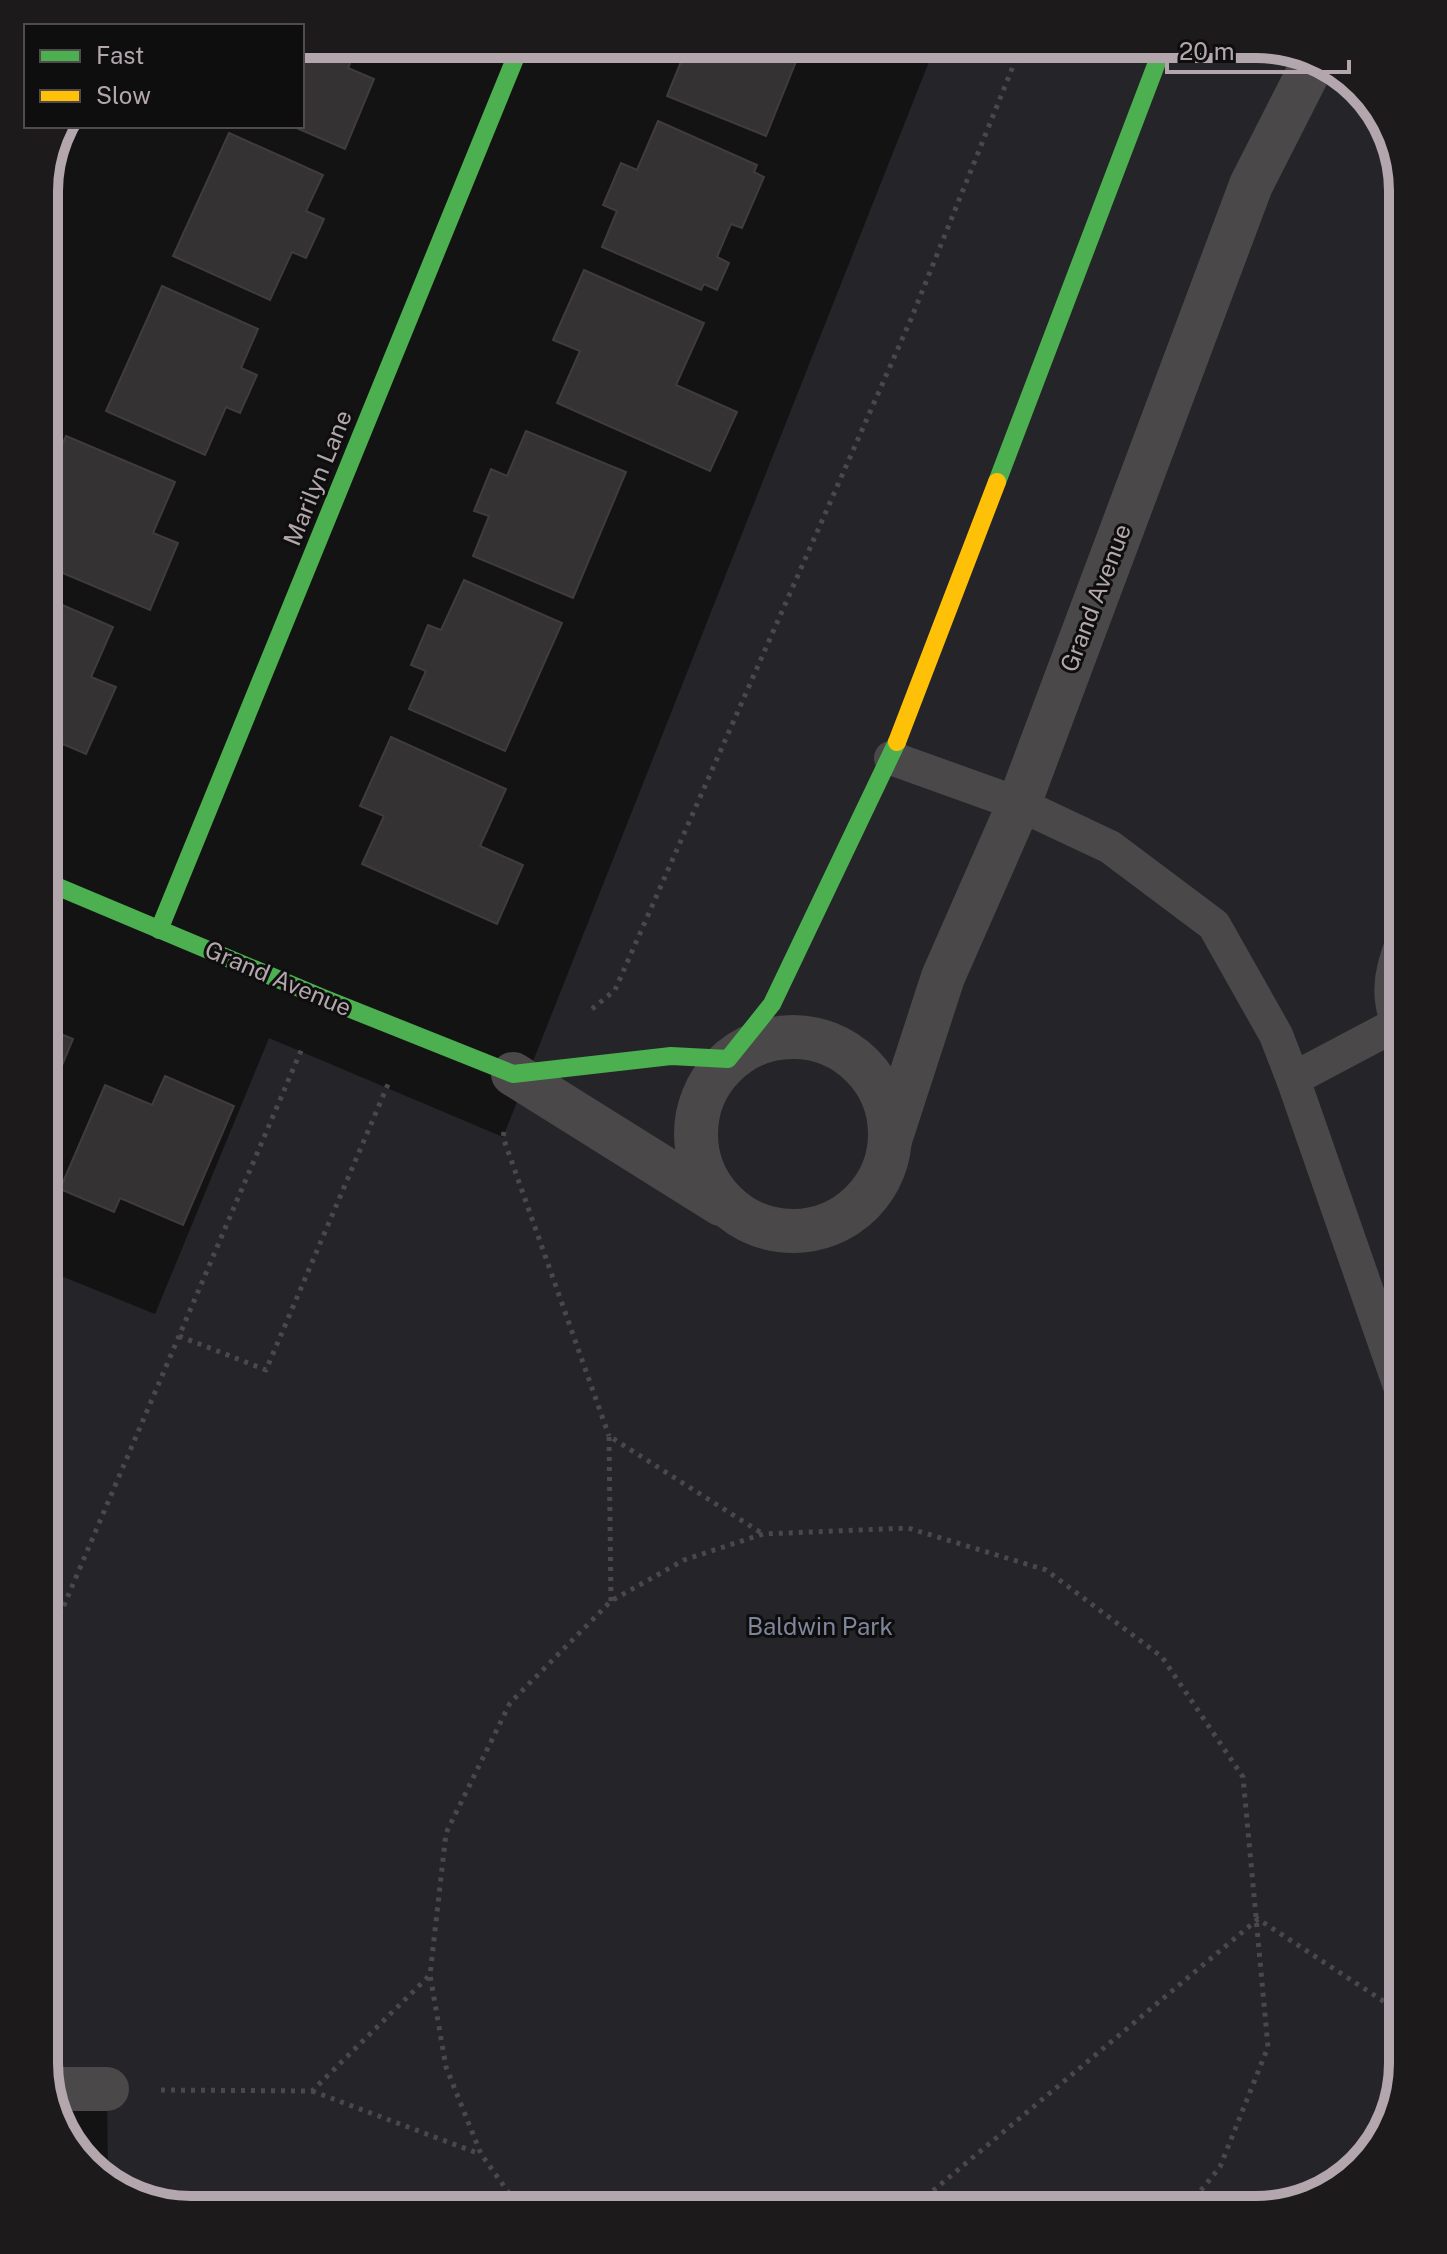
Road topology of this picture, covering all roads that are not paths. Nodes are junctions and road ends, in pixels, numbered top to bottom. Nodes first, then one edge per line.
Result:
1 (515, 58) edge
2 (1159, 58) edge
3 (1310, 70) edge
4 (891, 758) junction
5 (1019, 804) junction
6 (58, 887) edge
7 (159, 930) junction
8 (1389, 1035) edge
9 (728, 1059) junction
10 (513, 1074) junction
11 (1293, 1079) junction
12 (890, 1140) junction
13 (747, 1220) junction
14 (1389, 1355) edge

1 - 7 street, Marilyn Lane
2 - 4 street, Grand Avenue
3 - 5 street, Grand Avenue
4 - 5 lane
4 - 9 street, Grand Avenue
5 - 11 lane
5 - 12 street, Grand Avenue
6 - 7 street, Grand Avenue
7 - 10 street, Grand Avenue
8 - 11 lane
9 - 10 street, Grand Avenue
9 - 12 street, Grand Avenue
9 - 13 street, Grand Avenue
10 - 13 street, Grand Avenue
11 - 14 lane
12 - 13 street, Grand Avenue

